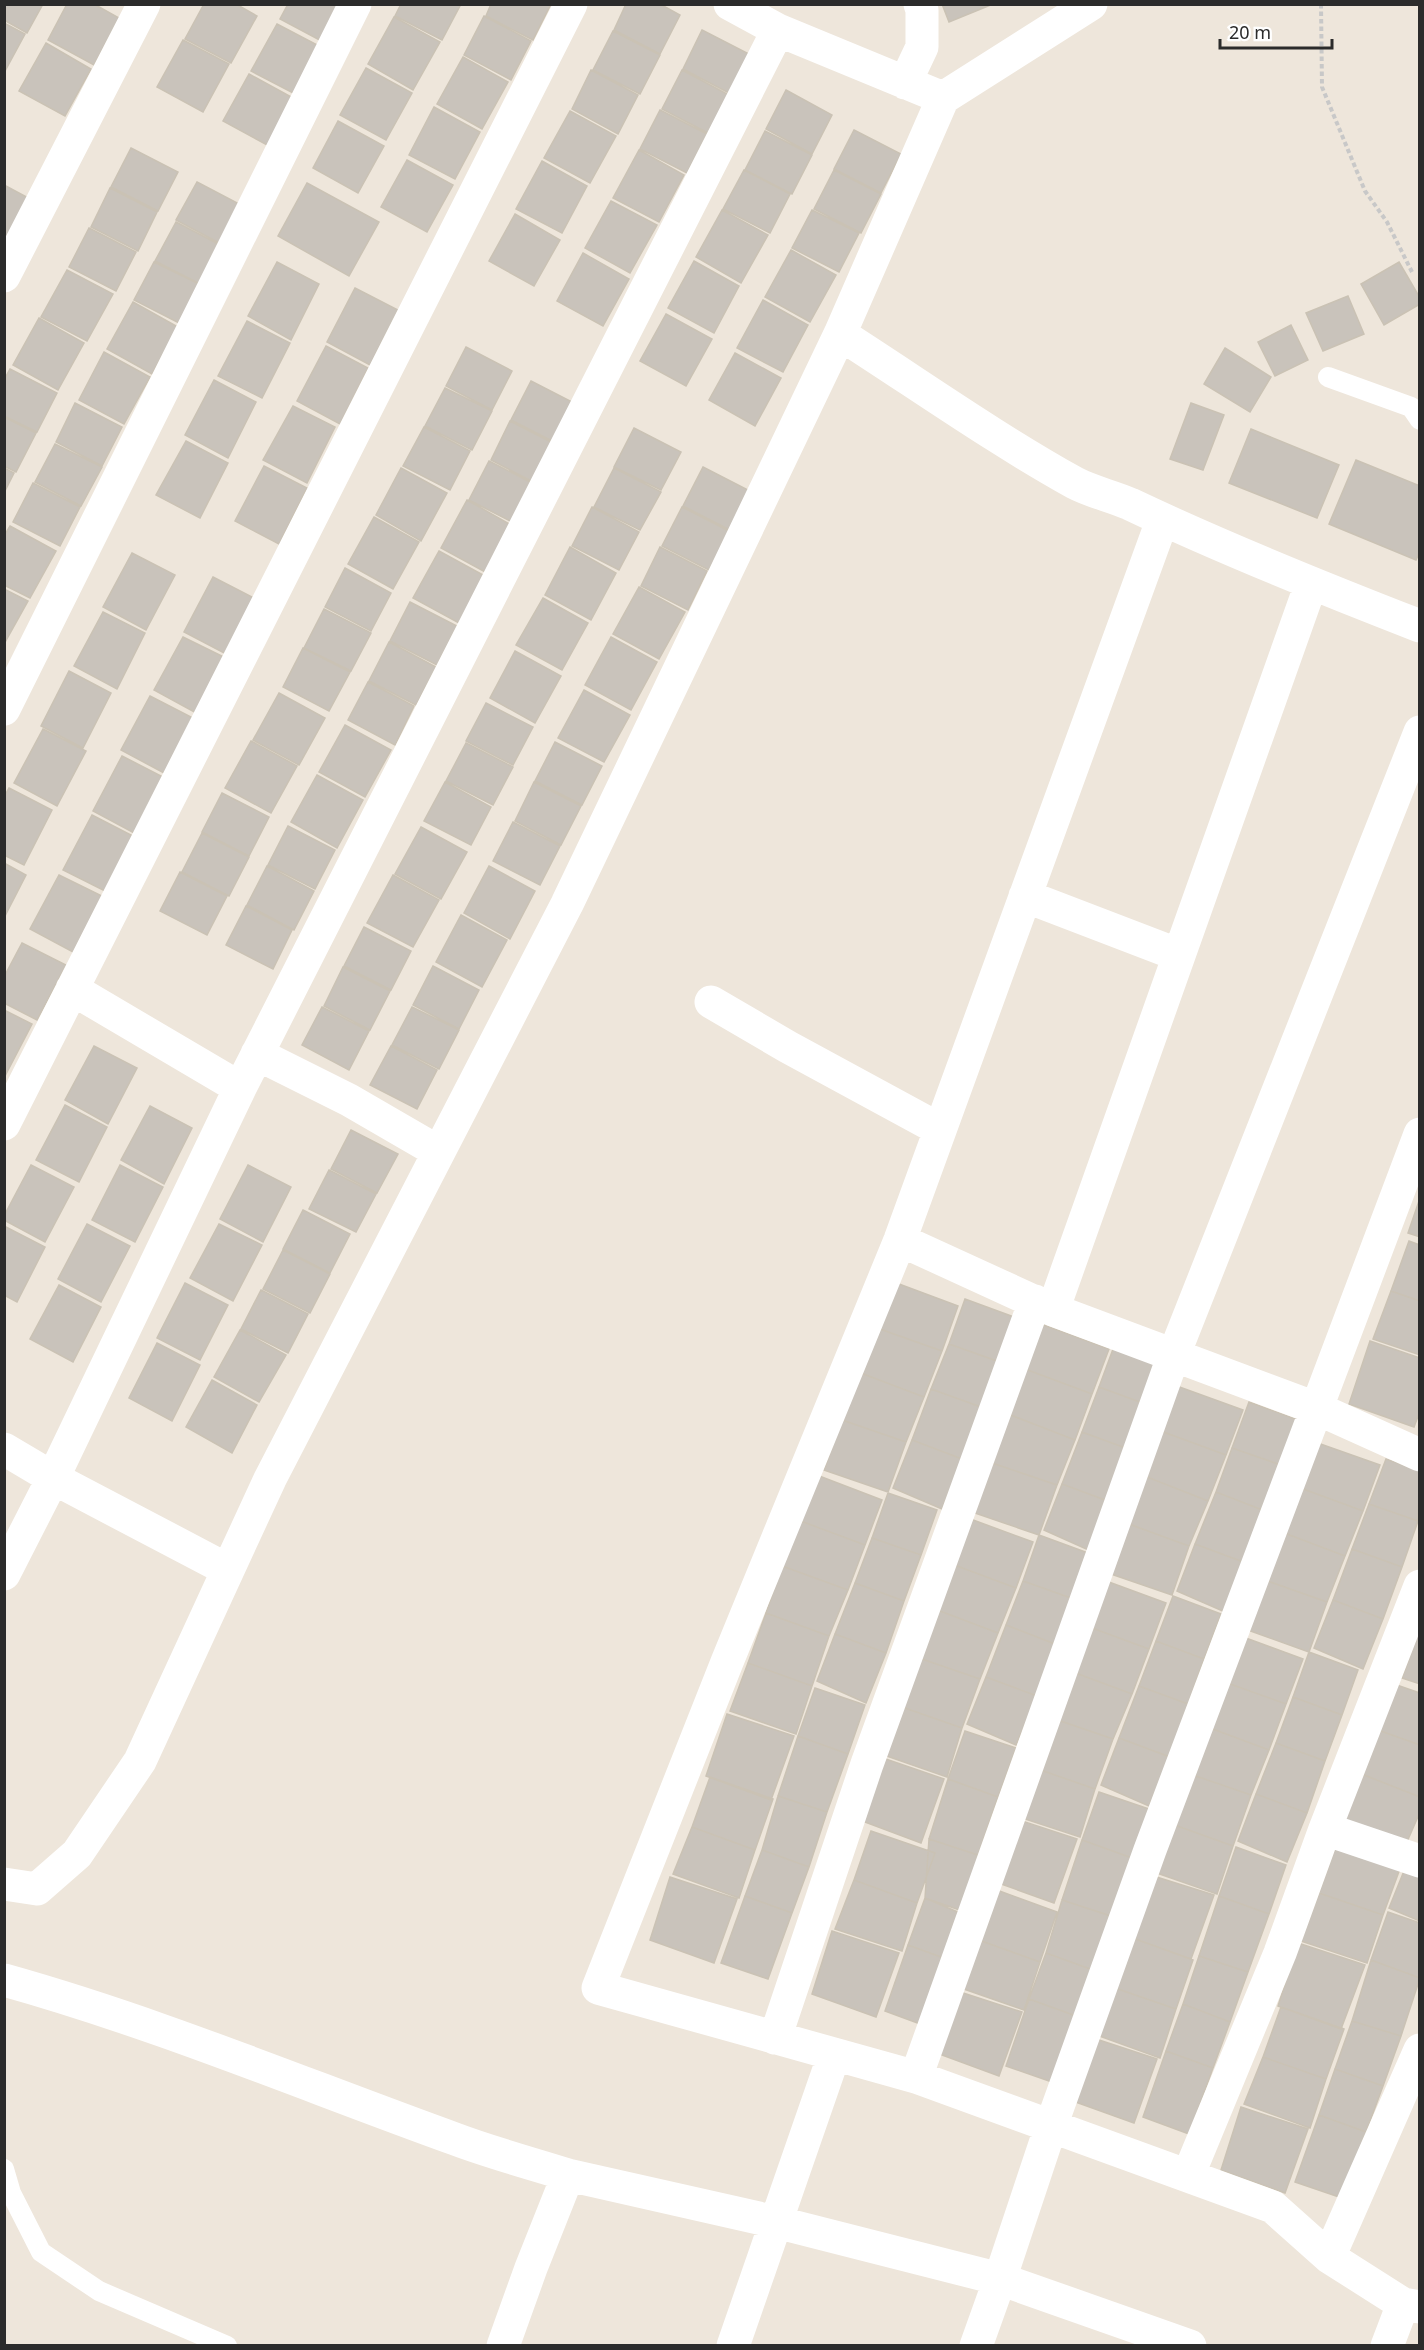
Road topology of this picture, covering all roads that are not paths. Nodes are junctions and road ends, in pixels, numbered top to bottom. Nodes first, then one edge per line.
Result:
1 (144, 4) edge
2 (355, 4) edge
3 (571, 4) edge
4 (730, 4) edge
5 (920, 4) edge
6 (1091, 4) edge
7 (778, 30) junction
8 (905, 83) junction
9 (943, 98) junction
10 (4, 276) edge
11 (840, 334) junction
12 (1328, 377) dead end
13 (1419, 420) edge
14 (1162, 521) junction
15 (1311, 584) junction
16 (1419, 626) edge
17 (4, 709) edge
18 (1419, 732) edge
19 (1025, 896) junction
20 (1179, 955) junction
21 (72, 989) junction
22 (711, 1002) dead end
23 (257, 1054) junction
24 (240, 1088) junction
25 (4, 1124) edge
26 (939, 1129) junction
27 (1419, 1134) edge
28 (437, 1151) junction
29 (900, 1240) junction
30 (1044, 1306) junction
31 (1173, 1357) junction
32 (1318, 1409) junction
33 (4, 1449) edge
34 (1419, 1455) edge
35 (53, 1478) junction
36 (228, 1570) junction
37 (4, 1574) edge
38 (1419, 1586) edge
39 (1325, 1829) junction
40 (1419, 1861) edge
41 (4, 1884) edge
42 (4, 1980) edge
43 (775, 2038) junction
44 (1419, 2050) edge
45 (834, 2055) junction
46 (916, 2077) junction
47 (1051, 2126) junction
48 (4, 2169) edge
49 (568, 2175) junction
50 (1188, 2176) junction
51 (776, 2222) junction
52 (1329, 2257) junction
53 (1000, 2279) junction
54 (1411, 2305) edge
55 (1185, 2345) edge
56 (227, 2346) edge
57 (503, 2346) edge
58 (733, 2346) edge
59 (976, 2346) edge
60 (1387, 2346) edge

1 - 10 street
2 - 17 street
3 - 21 street
4 - 7 street
5 - 8 street
6 - 9 street
7 - 8 street
7 - 23 street
8 - 9 street
9 - 11 street
11 - 14 street
11 - 28 street
12 - 13 lane
14 - 15 street
14 - 19 street
15 - 16 street
15 - 20 street
18 - 31 street
19 - 20 street
19 - 26 street
20 - 30 street
21 - 24 street
21 - 25 street
22 - 26 street
23 - 24 street
23 - 28 street
24 - 35 street
26 - 29 street
27 - 32 street
28 - 36 street
29 - 30 street
29 - 43 street
30 - 31 street
30 - 43 street
31 - 32 street
31 - 46 street
32 - 34 street
32 - 47 street
33 - 35 street
35 - 36 street
35 - 37 street
36 - 41 street
38 - 39 street
39 - 40 street
39 - 50 street
42 - 49 street
43 - 45 street
44 - 52 street
45 - 46 street
45 - 51 street
46 - 47 street
47 - 50 street
47 - 53 street
48 - 56 lane
49 - 51 street
49 - 57 street
50 - 52 street
51 - 53 street
51 - 58 street
52 - 54 street
53 - 55 street
53 - 59 street
54 - 60 street

